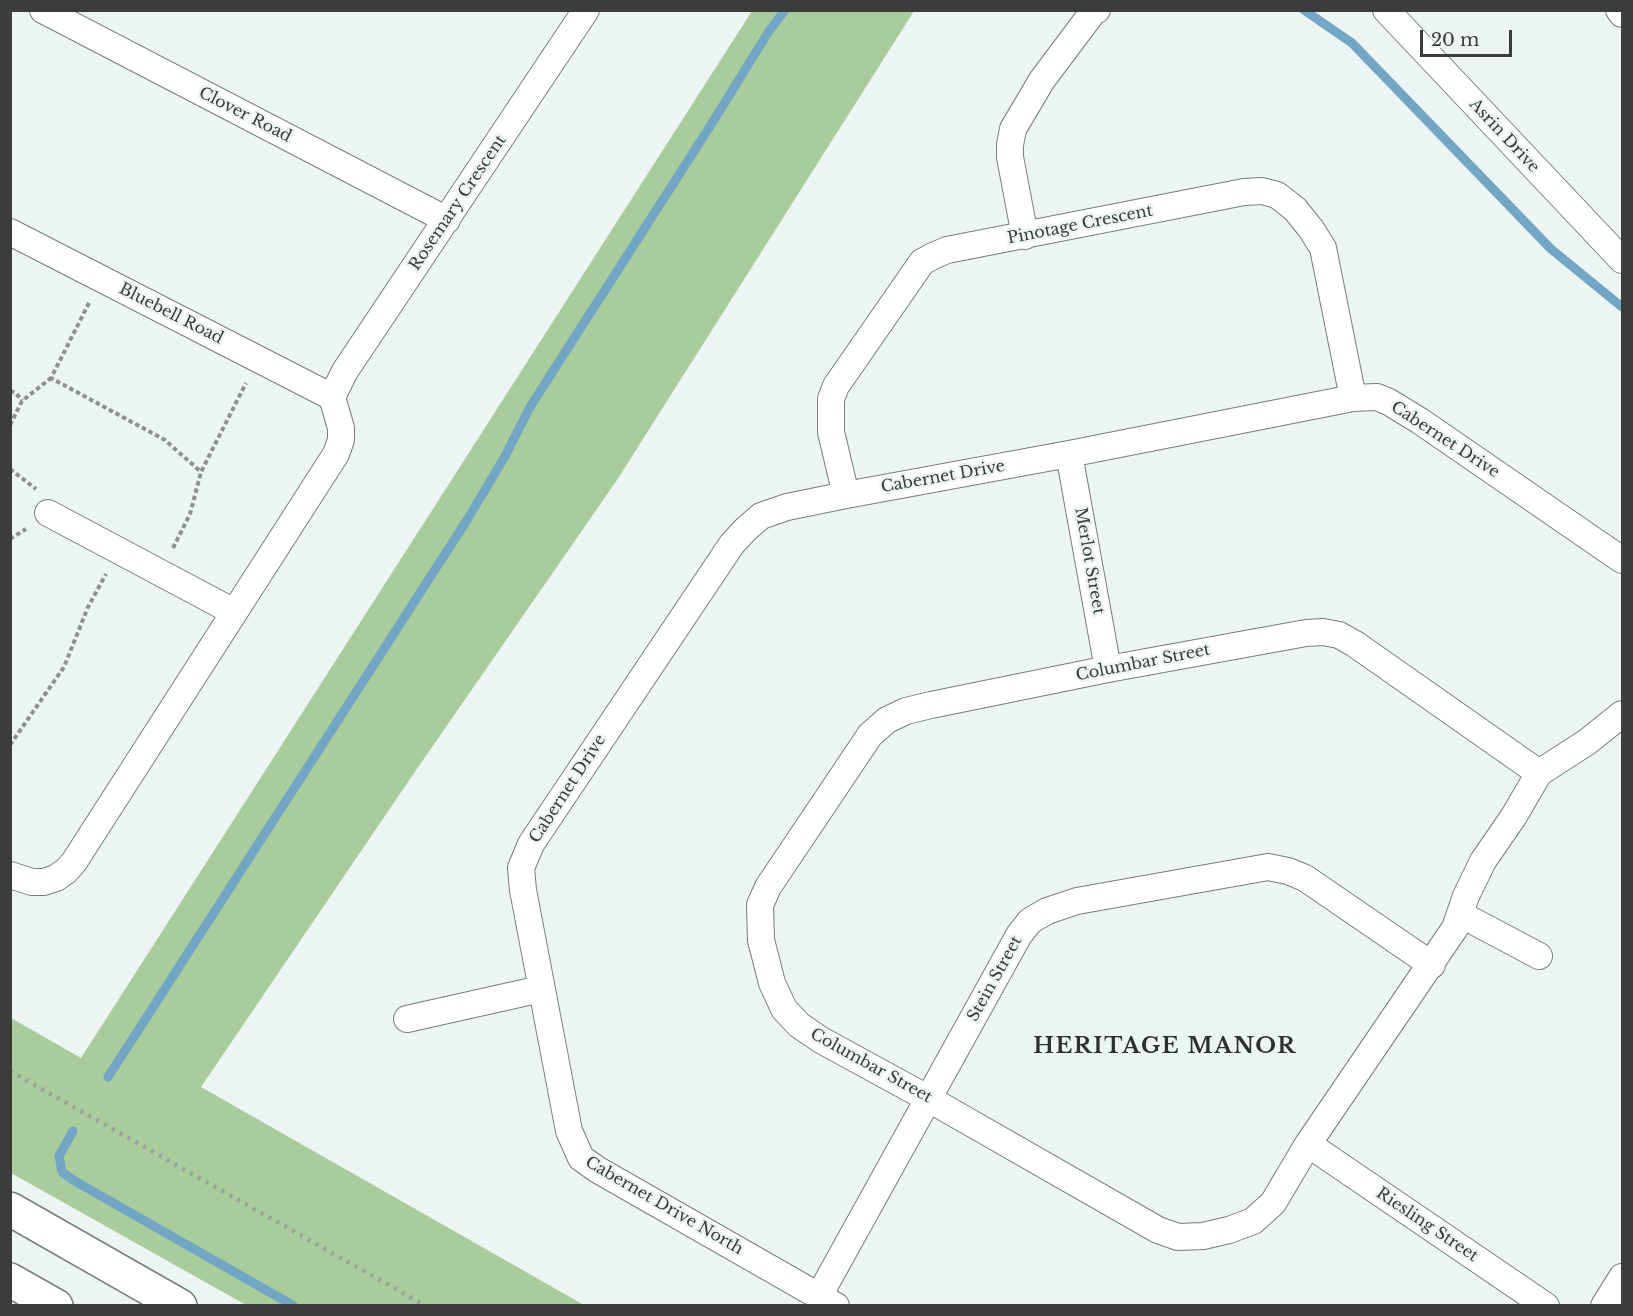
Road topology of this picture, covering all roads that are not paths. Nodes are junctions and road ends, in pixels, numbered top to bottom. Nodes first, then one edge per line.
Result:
1 (43, 10) edge
2 (586, 10) edge
3 (1096, 10) edge
4 (1386, 10) edge
5 (1619, 10) edge
6 (1623, 14) edge
7 (447, 220) junction
8 (10, 232) edge
9 (1025, 236) junction
10 (1623, 260) edge
11 (332, 397) junction
12 (1353, 398) junction
13 (1069, 454) junction
14 (846, 495) junction
15 (48, 513) dead end
16 (1623, 560) edge
17 (234, 612) junction
18 (1108, 669) junction
19 (1623, 714) edge
20 (1539, 772) junction
21 (10, 875) edge
22 (1460, 914) junction
23 (1539, 956) dead end
24 (1431, 965) junction
25 (541, 989) junction
26 (406, 1019) dead end
27 (929, 1099) junction
28 (1308, 1144) junction
29 (10, 1209) edge
30 (1623, 1277) edge
31 (10, 1280) edge
32 (828, 1301) edge
33 (56, 1305) edge
34 (180, 1305) edge
35 (1546, 1305) edge
36 (1604, 1305) edge

1 - 7 street, Clover Road
2 - 7 street, Rosemary Crescent
3 - 9 street
4 - 10 street, Asrin Drive
5 - 6 street
7 - 11 street, Rosemary Crescent
8 - 11 street, Bluebell Road
9 - 12 street, Pinotage Crescent
9 - 14 street, Pinotage Crescent
11 - 17 street
12 - 13 street, Cabernet Drive
12 - 16 street, Cabernet Drive
13 - 14 street, Cabernet Drive
13 - 18 street, Merlot Street
14 - 25 street, Cabernet Drive
15 - 17 street
17 - 21 street
18 - 20 street, Columbar Street
18 - 27 street, Columbar Street
19 - 20 street, Columbar Street
20 - 22 street, Columbar Street
22 - 23 street
22 - 24 street, Columbar Street
24 - 27 street, Stein Street
24 - 28 street, Columbar Street
25 - 26 street
25 - 32 street, Cabernet Drive North
27 - 28 street, Columbar Street
27 - 32 street, Stein Street
28 - 35 street, Riesling Street
29 - 34 main road
30 - 36 street
31 - 33 main road

